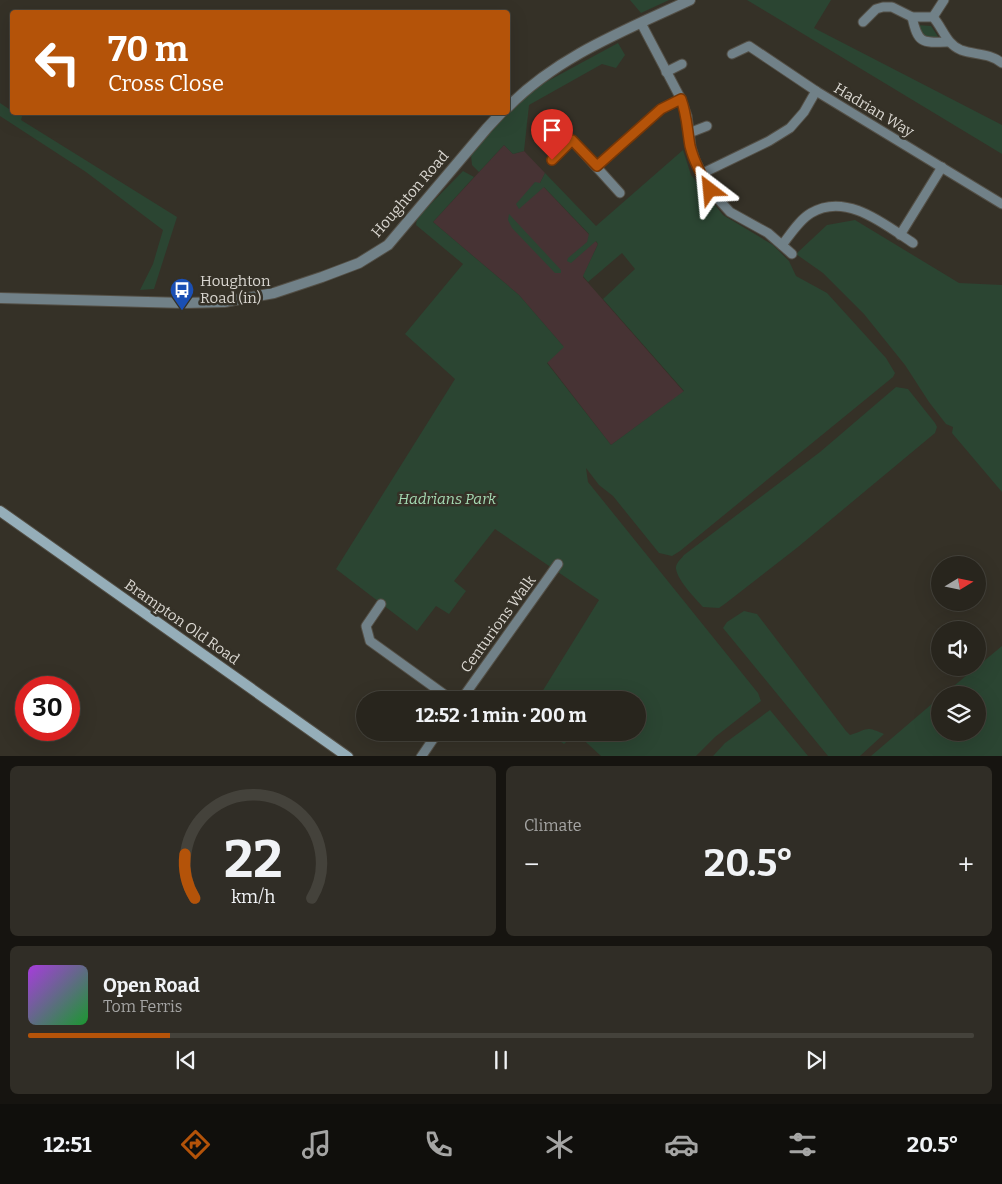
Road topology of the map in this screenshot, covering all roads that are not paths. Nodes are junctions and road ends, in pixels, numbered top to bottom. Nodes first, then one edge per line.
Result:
1 (690, 0) edge
2 (944, 0) edge
3 (912, 17) junction
4 (933, 17) junction
5 (863, 22) dead end
6 (641, 23) junction
7 (949, 42) junction
8 (732, 54) dead end
9 (1002, 63) edge
10 (682, 64) dead end
11 (666, 72) junction
12 (816, 91) junction
13 (681, 99) junction
14 (510, 105) edge
15 (499, 115) edge
16 (707, 126) dead end
17 (689, 133) junction
18 (552, 160) dead end
19 (597, 166) junction
20 (942, 167) junction
21 (701, 174) junction
22 (620, 193) dead end
23 (1002, 204) edge
24 (900, 235) junction
25 (913, 243) dead end
26 (782, 245) junction
27 (792, 254) dead end
28 (0, 298) edge
29 (0, 511) edge
30 (558, 564) dead end
31 (381, 604) dead end
32 (439, 691) edge
33 (467, 691) edge
34 (432, 741) edge
35 (348, 756) edge
36 (421, 756) edge

1 - 6 street
2 - 4 street
3 - 4 street
3 - 5 street
3 - 7 street
4 - 7 street
6 - 11 street
6 - 14 street
7 - 9 street
8 - 12 street, Hadrian Way
10 - 11 street
11 - 13 street
12 - 20 street, Hadrian Way
12 - 21 street
13 - 17 street
13 - 19 street
15 - 28 street, Houghton Road
16 - 17 street
17 - 21 street
18 - 19 street
19 - 22 street
20 - 23 street, Hadrian Way
20 - 24 street
21 - 26 street
24 - 25 street
24 - 26 street
26 - 27 street
29 - 35 main road, Brampton Old Road
30 - 33 street, Centurions Walk
31 - 32 street
34 - 36 street

